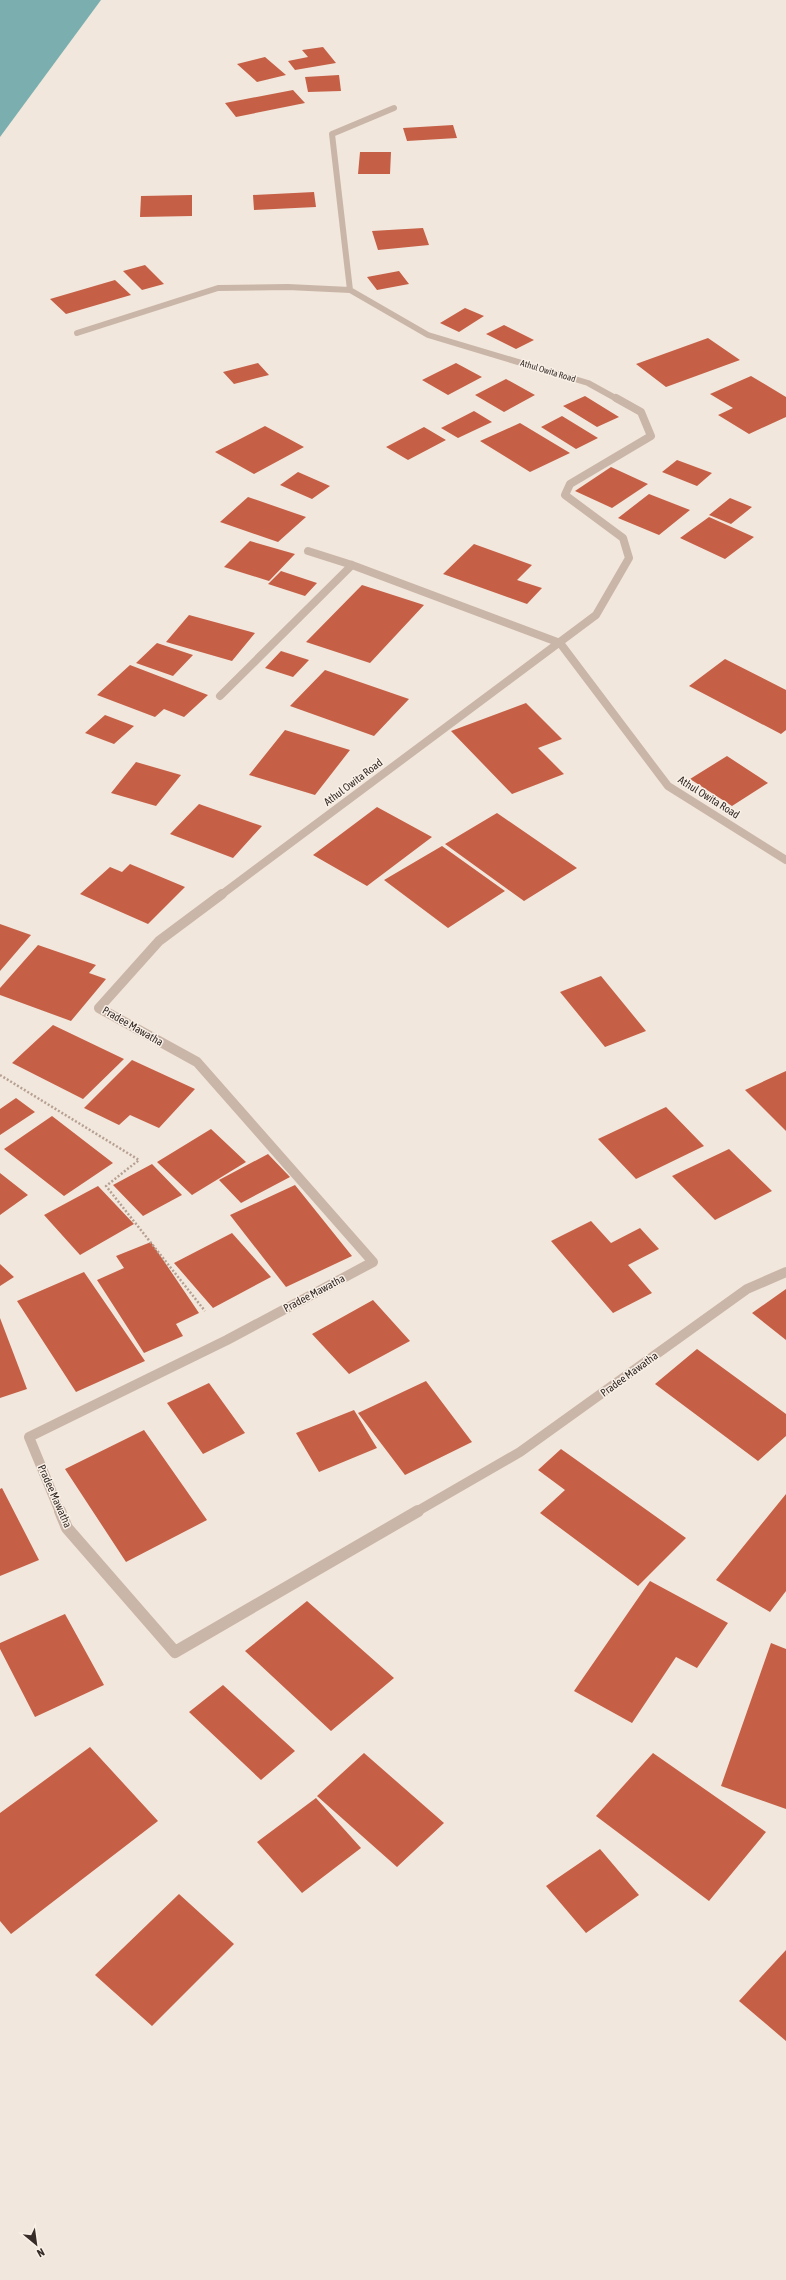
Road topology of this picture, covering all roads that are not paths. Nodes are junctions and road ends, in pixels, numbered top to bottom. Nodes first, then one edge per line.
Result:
1 (394, 108) dead end
2 (350, 290) junction
3 (77, 333) dead end
4 (308, 551) dead end
5 (352, 565) junction
6 (560, 643) junction
7 (220, 696) dead end
8 (786, 860) edge
9 (159, 941) joint
10 (786, 1272) edge

1 - 2 street
2 - 3 street
2 - 6 street, Athul Owita Road
4 - 5 street
5 - 6 street
5 - 7 street
6 - 8 street, Athul Owita Road
6 - 9 street, Athul Owita Road
9 - 10 street, Pradee Mawatha

